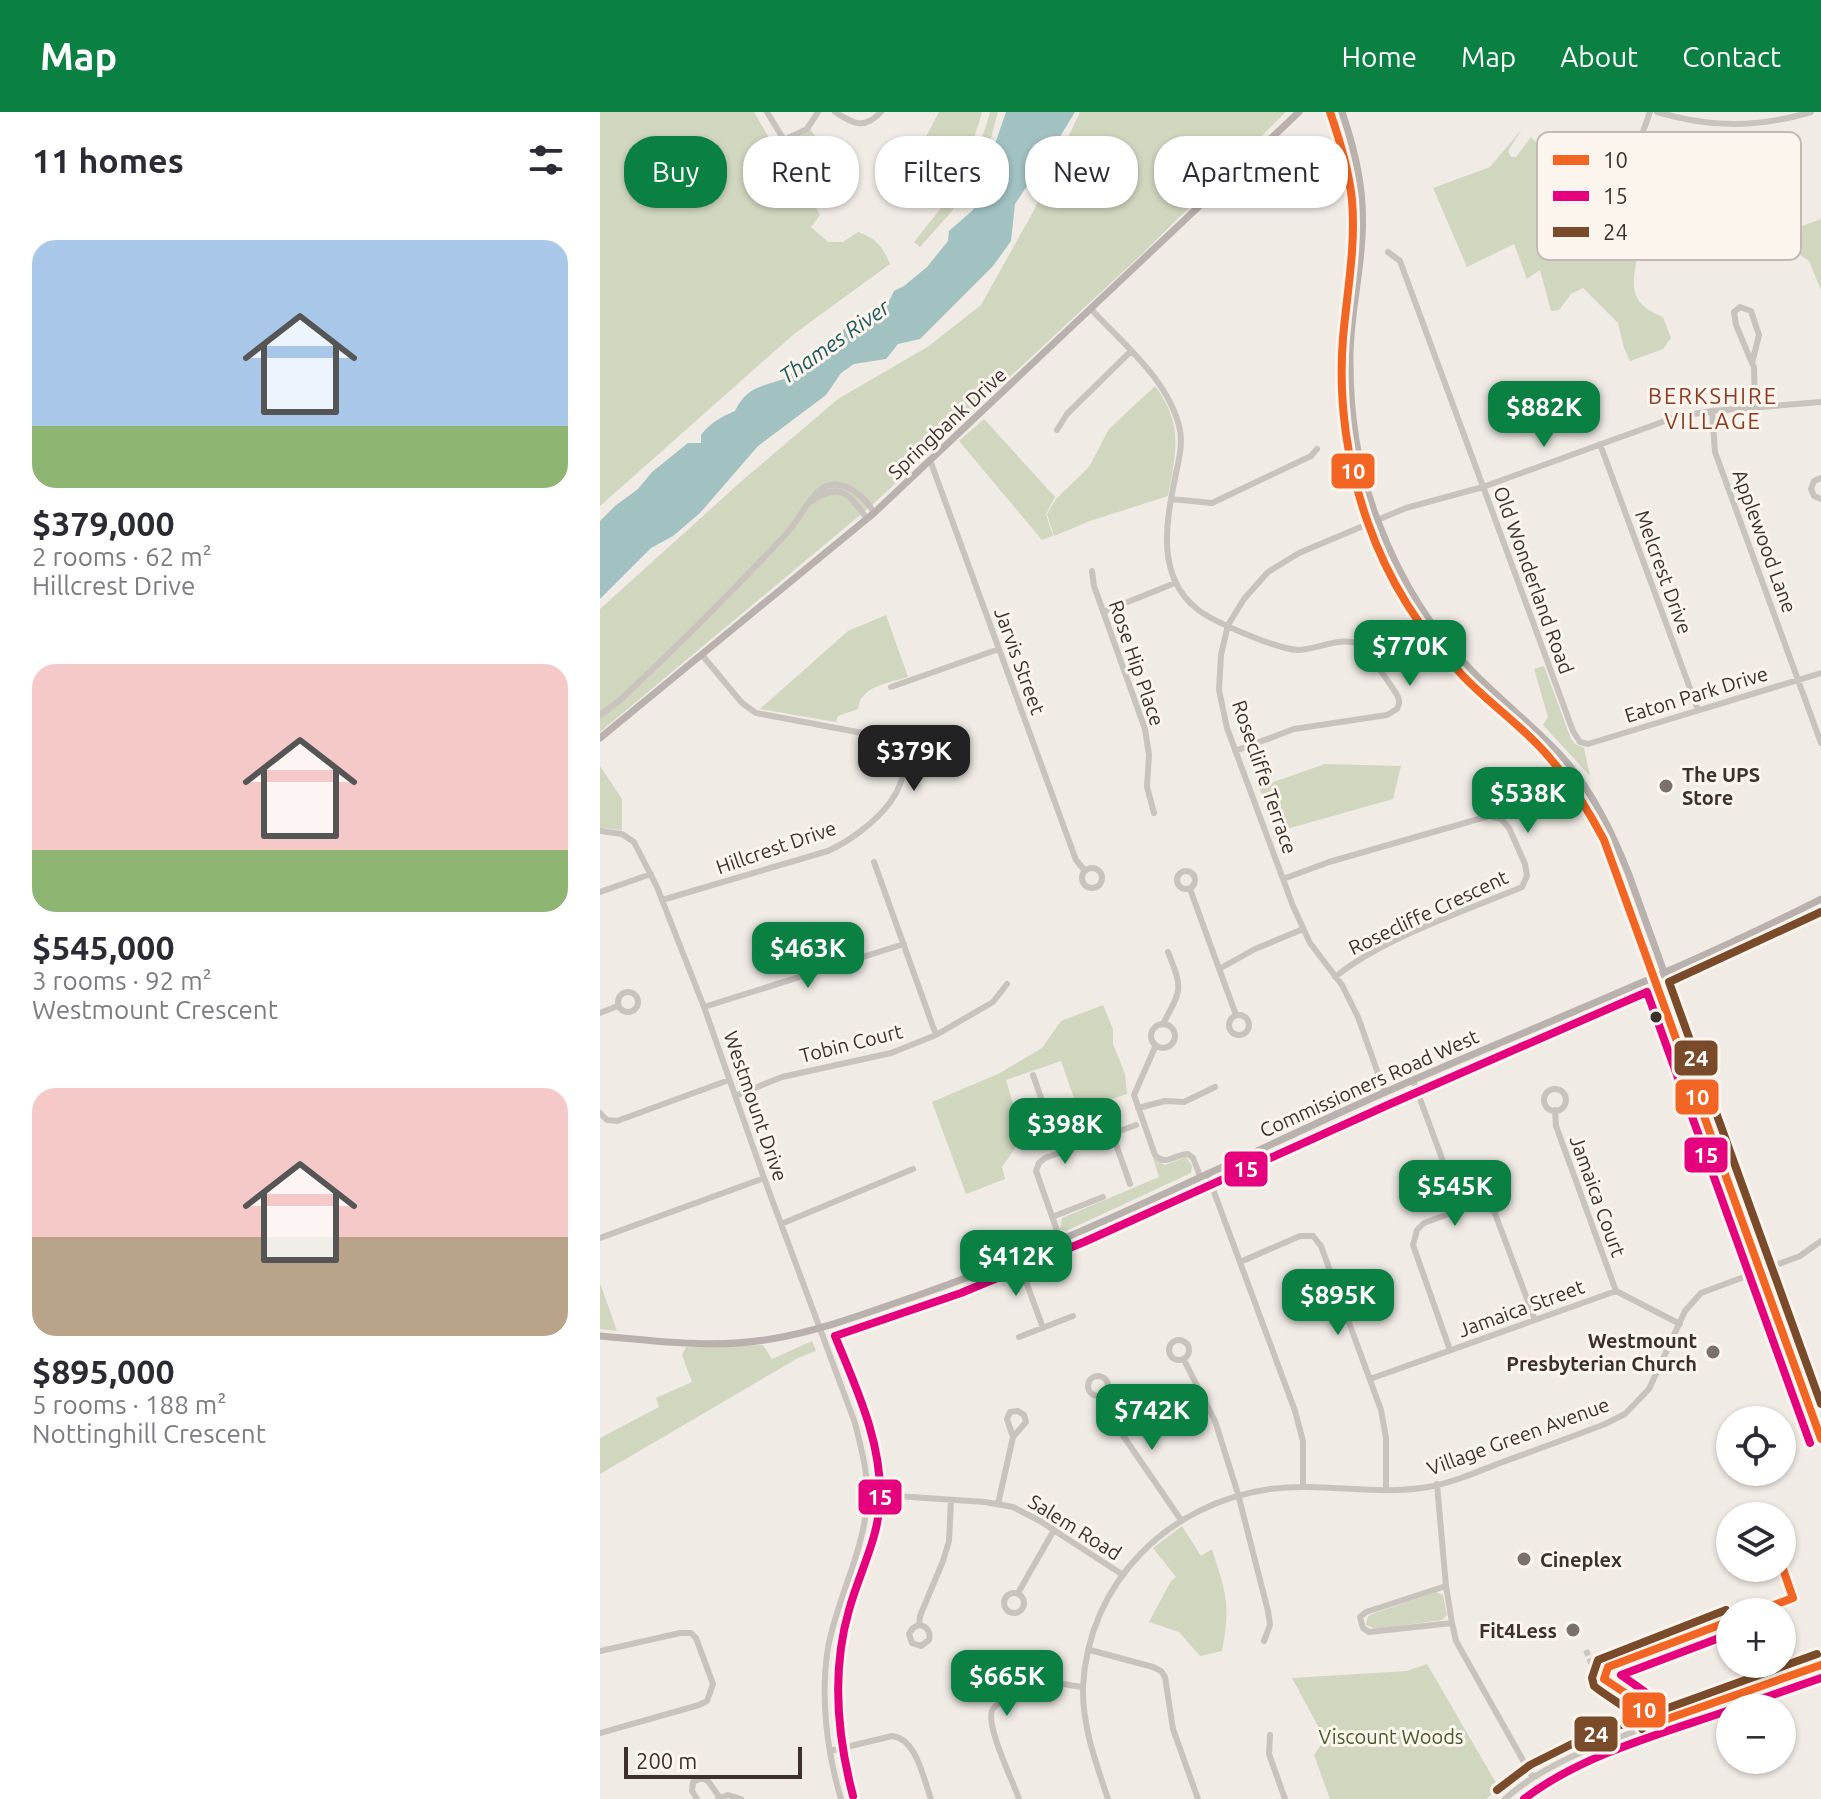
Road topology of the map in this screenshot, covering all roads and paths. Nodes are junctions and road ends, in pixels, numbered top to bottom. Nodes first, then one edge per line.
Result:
1 (767, 112) edge
2 (818, 112) edge
3 (835, 112) edge
4 (881, 112) edge
5 (1299, 112) edge
6 (1330, 112) edge
7 (1342, 112) edge
8 (1650, 112) edge
9 (1657, 112) edge
10 (1811, 112) edge
11 (1644, 132) edge
12 (1388, 252) dead end
13 (1091, 309) junction
14 (1130, 352) junction
15 (1752, 363) junction
16 (1821, 402) edge
17 (1755, 407) junction
18 (1712, 411) junction
19 (1057, 430) dead end
20 (1600, 444) junction
21 (1317, 449) dead end
22 (930, 460) junction
23 (1821, 478) edge
24 (1483, 487) junction
25 (1171, 499) junction
26 (1821, 499) edge
27 (871, 516) junction
28 (1377, 520) junction
29 (1368, 523) junction
30 (1092, 571) dead end
31 (1175, 583) junction
32 (1103, 612) junction
33 (1228, 625) junction
34 (999, 649) junction
35 (702, 655) junction
36 (1821, 673) edge
37 (1799, 679) junction
38 (891, 687) dead end
39 (1698, 710) junction
40 (600, 715) edge
41 (600, 738) edge
42 (1580, 742) joint
43 (1821, 743) edge
44 (1235, 751) junction
45 (1154, 813) dead end
46 (600, 831) edge
47 (874, 862) dead end
48 (1085, 871) dead end
49 (651, 874) junction
50 (1283, 879) junction
51 (1190, 889) dead end
52 (600, 892) edge
53 (1821, 899) edge
54 (662, 900) junction
55 (1303, 929) junction
56 (904, 944) junction
57 (1168, 952) dead end
58 (1219, 969) junction
59 (1663, 971) junction
60 (1654, 976) junction
61 (1335, 977) junction
62 (1007, 984) dead end
63 (618, 1006) dead end
64 (704, 1007) junction
65 (600, 1013) edge
66 (1236, 1015) dead end
67 (1163, 1024) junction
68 (936, 1035) junction
69 (1156, 1045) junction
70 (1033, 1075) dead end
71 (729, 1080) junction
72 (1413, 1080) junction
73 (1215, 1087) dead end
74 (1385, 1093) junction
75 (735, 1096) junction
76 (1138, 1108) junction
77 (1555, 1110) dead end
78 (600, 1113) edge
79 (1136, 1125) dead end
80 (1112, 1133) junction
81 (1065, 1151) junction
82 (913, 1169) dead end
83 (1204, 1174) junction
84 (764, 1178) junction
85 (1130, 1184) dead end
86 (1103, 1197) dead end
87 (1461, 1210) junction
88 (1052, 1217) junction
89 (781, 1224) junction
90 (600, 1238) edge
91 (1060, 1239) junction
92 (1821, 1241) edge
93 (1017, 1257) junction
94 (1240, 1262) junction
95 (1770, 1267) junction
96 (1760, 1271) junction
97 (1616, 1291) junction
98 (1073, 1316) dead end
99 (1535, 1320) junction
100 (1680, 1324) junction
101 (1043, 1328) junction
102 (819, 1329) junction
103 (600, 1336) edge
104 (1019, 1337) dead end
105 (1450, 1350) junction
106 (1184, 1360) dead end
107 (1370, 1379) junction
108 (1102, 1395) dead end
109 (1821, 1407) edge
110 (1013, 1437) dead end
111 (1821, 1439) edge
112 (1437, 1484) junction
113 (1303, 1487) junction
114 (1386, 1488) junction
115 (867, 1494) junction
116 (1238, 1494) junction
117 (951, 1500) junction
118 (998, 1504) junction
119 (1181, 1520) junction
120 (1054, 1530) junction
121 (1123, 1575) junction
122 (1446, 1586) junction
123 (1018, 1593) dead end
124 (1452, 1623) junction
125 (919, 1625) dead end
126 (1264, 1641) dead end
127 (1090, 1650) junction
128 (600, 1651) edge
129 (1821, 1665) edge
130 (1083, 1687) junction
131 (600, 1733) edge
132 (1270, 1735) dead end
133 (830, 1751) junction
134 (1533, 1778) junction
135 (719, 1798) edge
136 (697, 1799) edge
137 (741, 1799) edge
138 (841, 1799) edge
139 (931, 1799) edge
140 (1019, 1799) edge
141 (1108, 1799) edge
142 (1198, 1799) edge
143 (1285, 1799) edge
144 (1505, 1799) edge

1 - 2 street
3 - 4 street
5 - 13 main road, Springbank Drive
6 - 29 main road
7 - 28 main road
8 - 11 street
9 - 10 street
12 - 24 street, Old Wonderland Road
13 - 14 street
13 - 22 main road, Springbank Drive
14 - 19 street
14 - 25 street
15 - 15 street
15 - 17 street
16 - 17 street, Rosecliffe Terrace
17 - 18 street, Rosecliffe Terrace
18 - 20 street, Rosecliffe Terrace
18 - 37 street, Applewood Lane
20 - 24 street, Rosecliffe Terrace
20 - 39 street, Melcrest Drive
21 - 25 street
22 - 27 main road, Springbank Drive
22 - 34 street, Jarvis Street
23 - 26 street
24 - 28 street, Rosecliffe Terrace
24 - 42 street, Old Wonderland Road
25 - 31 street
27 - 35 main road, Springbank Drive
27 - 40 street
28 - 29 street, Rosecliffe Terrace
28 - 59 main road
29 - 33 street, Rosecliffe Terrace
29 - 60 main road
30 - 32 street, Rose Hip Place
31 - 32 street
31 - 33 street
32 - 45 street, Rose Hip Place
33 - 44 street, Rosecliffe Terrace
33 - 44 street
34 - 38 street
34 - 48 street, Jarvis Street
35 - 41 main road, Springbank Drive
35 - 54 street, Hillcrest Drive
36 - 37 street, Eaton Park Drive
37 - 39 street, Eaton Park Drive
37 - 43 street, Applewood Lane
39 - 42 street, Eaton Park Drive
44 - 50 street, Rosecliffe Terrace
46 - 49 street, Westmount Drive
47 - 56 street
49 - 52 street
49 - 54 street, Westmount Drive
50 - 55 street, Rosecliffe Terrace
50 - 61 street, Rosecliffe Crescent
51 - 58 street
53 - 59 main road, Commissioners Road West
54 - 64 street, Westmount Drive
55 - 58 street
55 - 61 street, Rosecliffe Terrace
56 - 64 street
56 - 68 street
57 - 67 street
58 - 66 street
59 - 60 main road, Commissioners Road West
59 - 95 main road
60 - 72 main road, Commissioners Road West
60 - 96 main road
61 - 74 street, Rosecliffe Terrace
62 - 68 street, Tobin Court
63 - 65 street
64 - 71 street, Westmount Drive
67 - 69 street
67 - 69 street
68 - 75 street, Tobin Court
69 - 76 street
70 - 81 street
71 - 75 street, Westmount Drive
71 - 78 street
72 - 74 main road, Commissioners Road West
72 - 87 street
73 - 76 street
74 - 83 main road, Commissioners Road West
75 - 84 street, Westmount Drive
76 - 83 street
77 - 97 street, Jamaica Court
79 - 80 street
80 - 81 street
80 - 85 street
81 - 88 street
82 - 89 street
83 - 91 main road, Commissioners Road West
83 - 94 street
84 - 89 street, Westmount Drive
84 - 90 street
86 - 88 street
87 - 99 street
87 - 105 street
88 - 91 street
89 - 102 street, Westmount Drive
91 - 93 main road, Commissioners Road West
92 - 95 street, Village Green Avenue
93 - 101 street
93 - 102 main road, Commissioners Road West
94 - 107 street
94 - 113 street
95 - 96 street, Village Green Avenue
95 - 109 main road
96 - 100 street, Village Green Avenue
96 - 111 main road
97 - 99 street, Jamaica Street
97 - 100 street, Jamaica Street
98 - 101 street
99 - 105 street, Jamaica Street
100 - 112 street, Village Green Avenue
101 - 104 street
102 - 103 main road, Commissioners Road West
102 - 115 street, Westmount Drive
105 - 107 street, Jamaica Street
106 - 116 street
107 - 114 street
108 - 119 street
110 - 118 street
112 - 114 street, Village Green Avenue
112 - 122 street
113 - 114 street, Village Green Avenue
113 - 116 street, Village Green Avenue
115 - 117 street, Salem Road
115 - 133 street, Westmount Drive
116 - 119 street, Village Green Avenue
116 - 126 street
117 - 118 street, Salem Road
117 - 125 street
118 - 120 street, Salem Road
119 - 121 street, Village Green Avenue
120 - 121 street, Salem Road
120 - 123 street
121 - 127 street, Village Green Avenue
122 - 124 street
122 - 124 street
124 - 134 street
127 - 130 street, Village Green Avenue
127 - 142 street
128 - 131 street
129 - 134 street
130 - 140 street
130 - 141 street, Village Green Avenue
132 - 143 street
133 - 138 street, Westmount Drive
133 - 139 street
134 - 144 street
135 - 136 street
135 - 137 street

